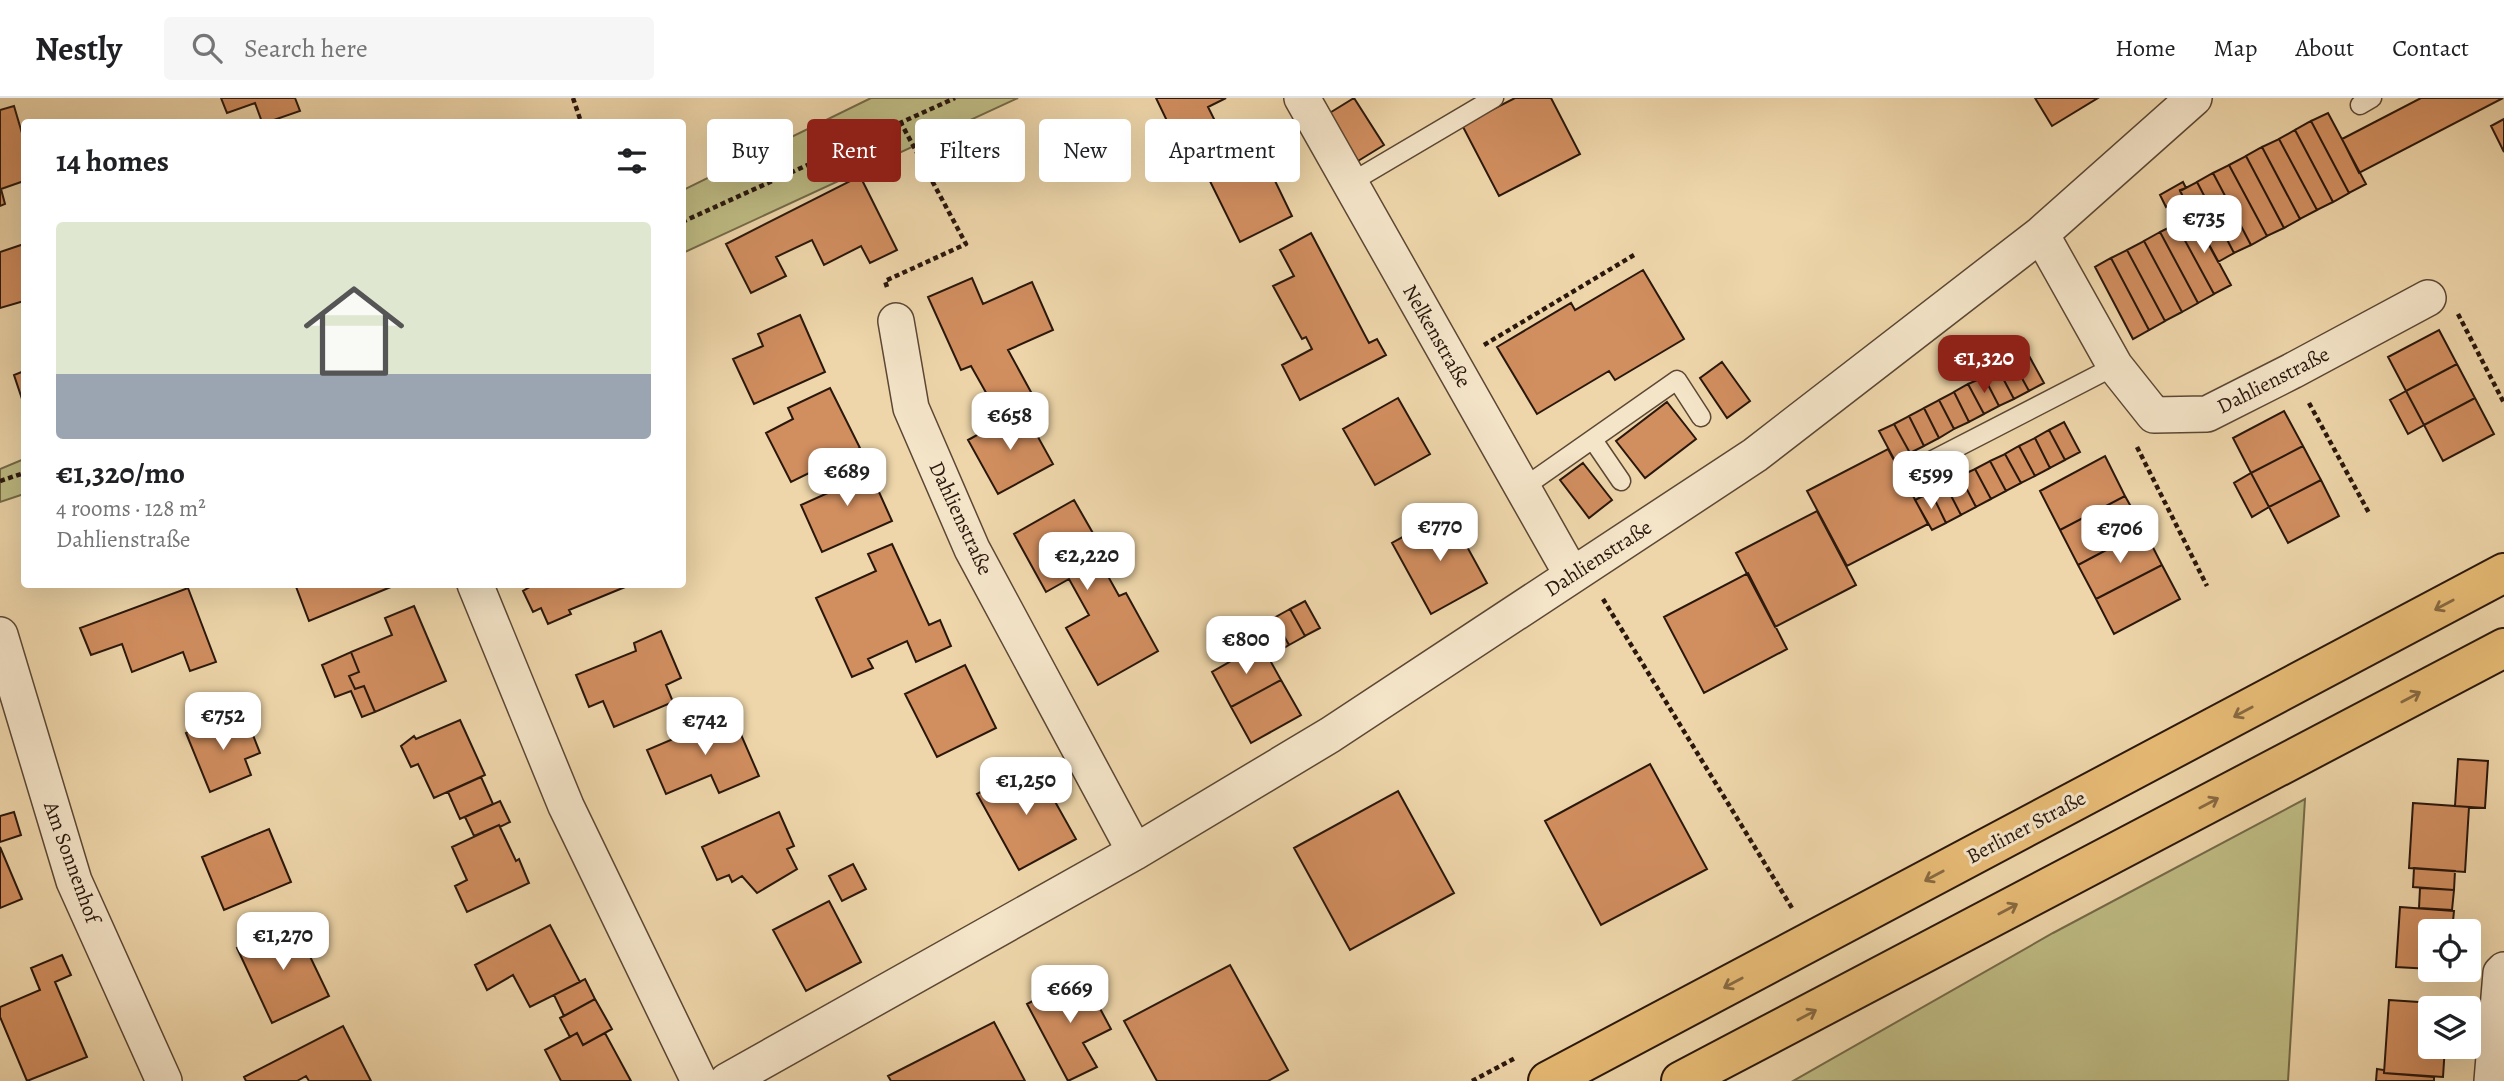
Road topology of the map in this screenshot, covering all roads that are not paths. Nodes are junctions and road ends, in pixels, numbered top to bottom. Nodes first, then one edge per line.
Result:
1 (1301, 98) edge
2 (1494, 98) edge
3 (2194, 98) edge
4 (1350, 183) junction
5 (2041, 234) junction
6 (2428, 298) road end
7 (896, 321) road end
8 (2115, 366) junction
9 (1701, 416) dead end
10 (1593, 440) junction
11 (1923, 465) dead end
12 (1622, 481) dead end
13 (1523, 488) junction
14 (2504, 573) edge
15 (1572, 575) junction
16 (477, 588) edge
17 (0, 635) edge
18 (2504, 648) edge
19 (1135, 852) junction
20 (2504, 970) edge
21 (164, 1081) edge
22 (699, 1081) edge
23 (727, 1081) edge
24 (1548, 1081) edge
25 (1681, 1081) edge
26 (2491, 1081) edge

1 - 4 street, Nelkenstraße
2 - 4 lane
3 - 5 street, Dahlienstraße
4 - 13 street, Nelkenstraße
5 - 8 street
5 - 15 street, Dahlienstraße
6 - 8 street, Dahlienstraße
7 - 19 street, Dahlienstraße
8 - 11 lane
9 - 10 lane
10 - 12 lane
10 - 13 lane
13 - 15 street, Nelkenstraße
14 -> 24 main road, Berliner Straße
15 - 19 street, Dahlienstraße
16 - 22 street
17 - 21 street, Am Sonnenhof
25 -> 18 main road
19 - 23 street, Dahlienstraße
20 - 26 street

